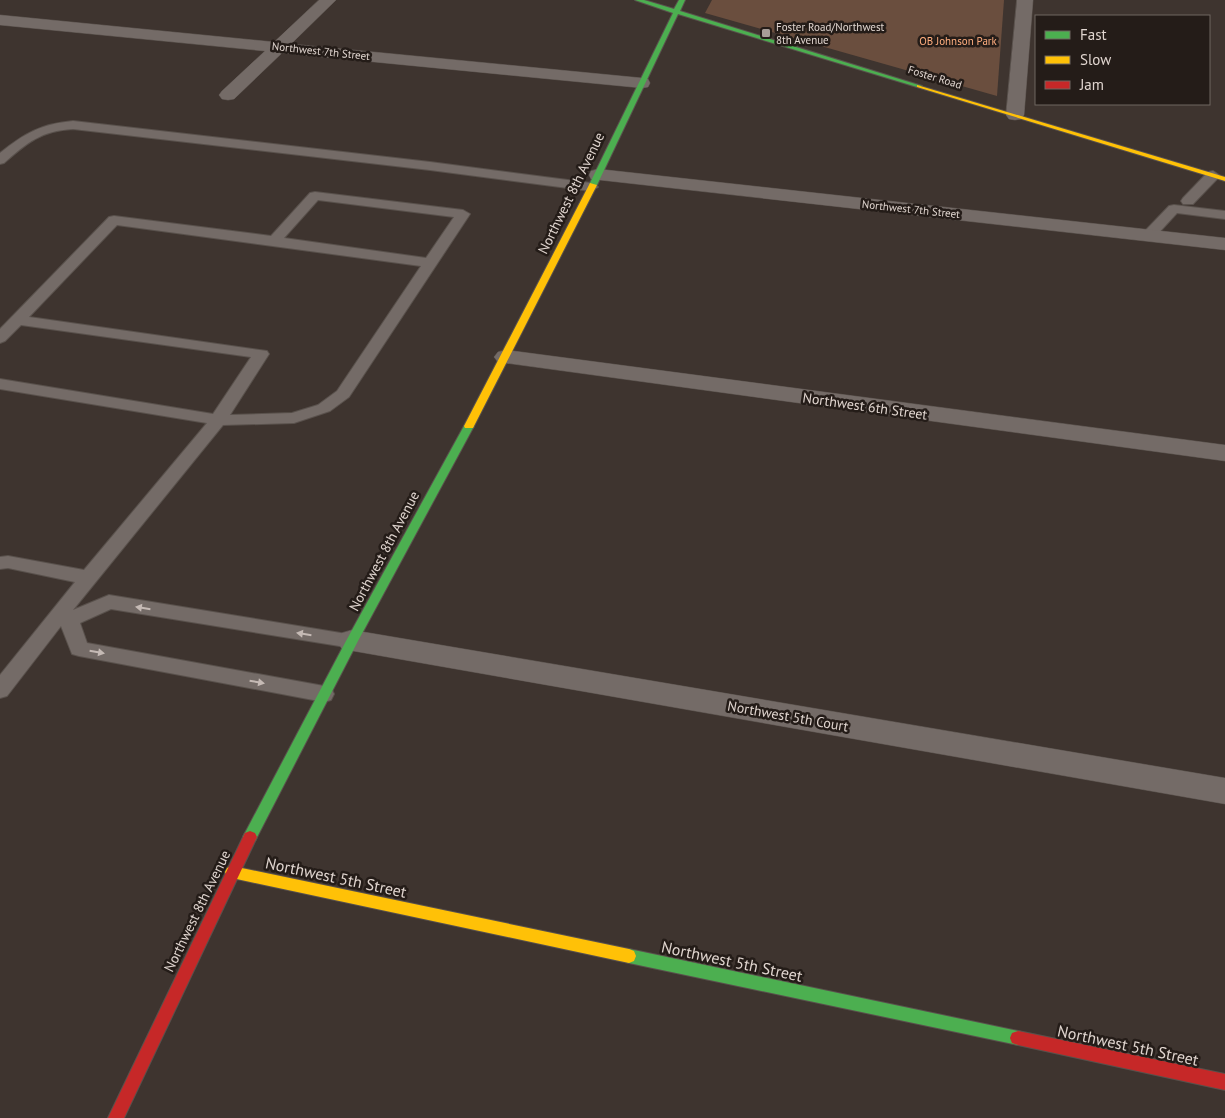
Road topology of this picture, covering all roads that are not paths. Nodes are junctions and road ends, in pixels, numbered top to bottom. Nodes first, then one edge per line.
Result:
1 (328, 0) edge
2 (638, 0) edge
3 (682, 0) edge
4 (1025, 0) edge
5 (676, 11) junction
6 (0, 20) edge
7 (277, 47) junction
8 (642, 83) junction
9 (228, 95) dead end
10 (1015, 114) junction
11 (0, 160) edge
12 (1219, 177) edge
13 (594, 181) junction
14 (1188, 201) dead end
15 (1225, 215) edge
16 (1149, 235) junction
17 (274, 241) junction
18 (1225, 244) edge
19 (430, 263) junction
20 (18, 320) junction
21 (0, 338) edge
22 (506, 357) junction
23 (0, 384) edge
24 (218, 420) junction
25 (1225, 453) edge
26 (0, 563) edge
27 (88, 578) junction
28 (63, 619) junction
29 (352, 642) junction
30 (7, 670) edge
31 (0, 690) edge
32 (324, 694) junction
33 (1225, 791) edge
34 (232, 872) junction
35 (1225, 1082) edge
36 (116, 1118) edge

1 - 7 street
2 - 5 street, Foster Road
3 - 5 street, Northwest 8th Avenue
4 - 10 street
5 - 8 street, Northwest 8th Avenue
5 - 10 street, Foster Road
6 - 7 street, Northwest 7th Street
7 - 8 street, Northwest 7th Street
7 - 9 street
8 - 13 street, Northwest 8th Avenue
10 - 12 street, Foster Road
11 - 13 lane
12 - 14 lane
13 - 16 street, Northwest 7th Street
13 - 22 street, Northwest 8th Avenue
15 - 16 lane
16 - 18 street, Northwest 7th Street
17 - 19 lane
17 - 19 lane
17 - 20 lane
19 - 24 lane
20 - 21 lane
20 - 24 lane
22 - 25 street, Northwest 6th Street
22 - 29 street, Northwest 8th Avenue
23 - 24 lane
24 - 27 lane
26 - 27 lane
27 - 28 lane
29 -> 28 lane
28 - 30 lane
28 -> 32 lane
29 - 32 street, Northwest 8th Avenue
29 - 33 street, Northwest 5th Court
30 - 31 lane
32 - 34 street, Northwest 8th Avenue
34 - 35 street, Northwest 5th Street
34 - 36 street, Northwest 8th Avenue

